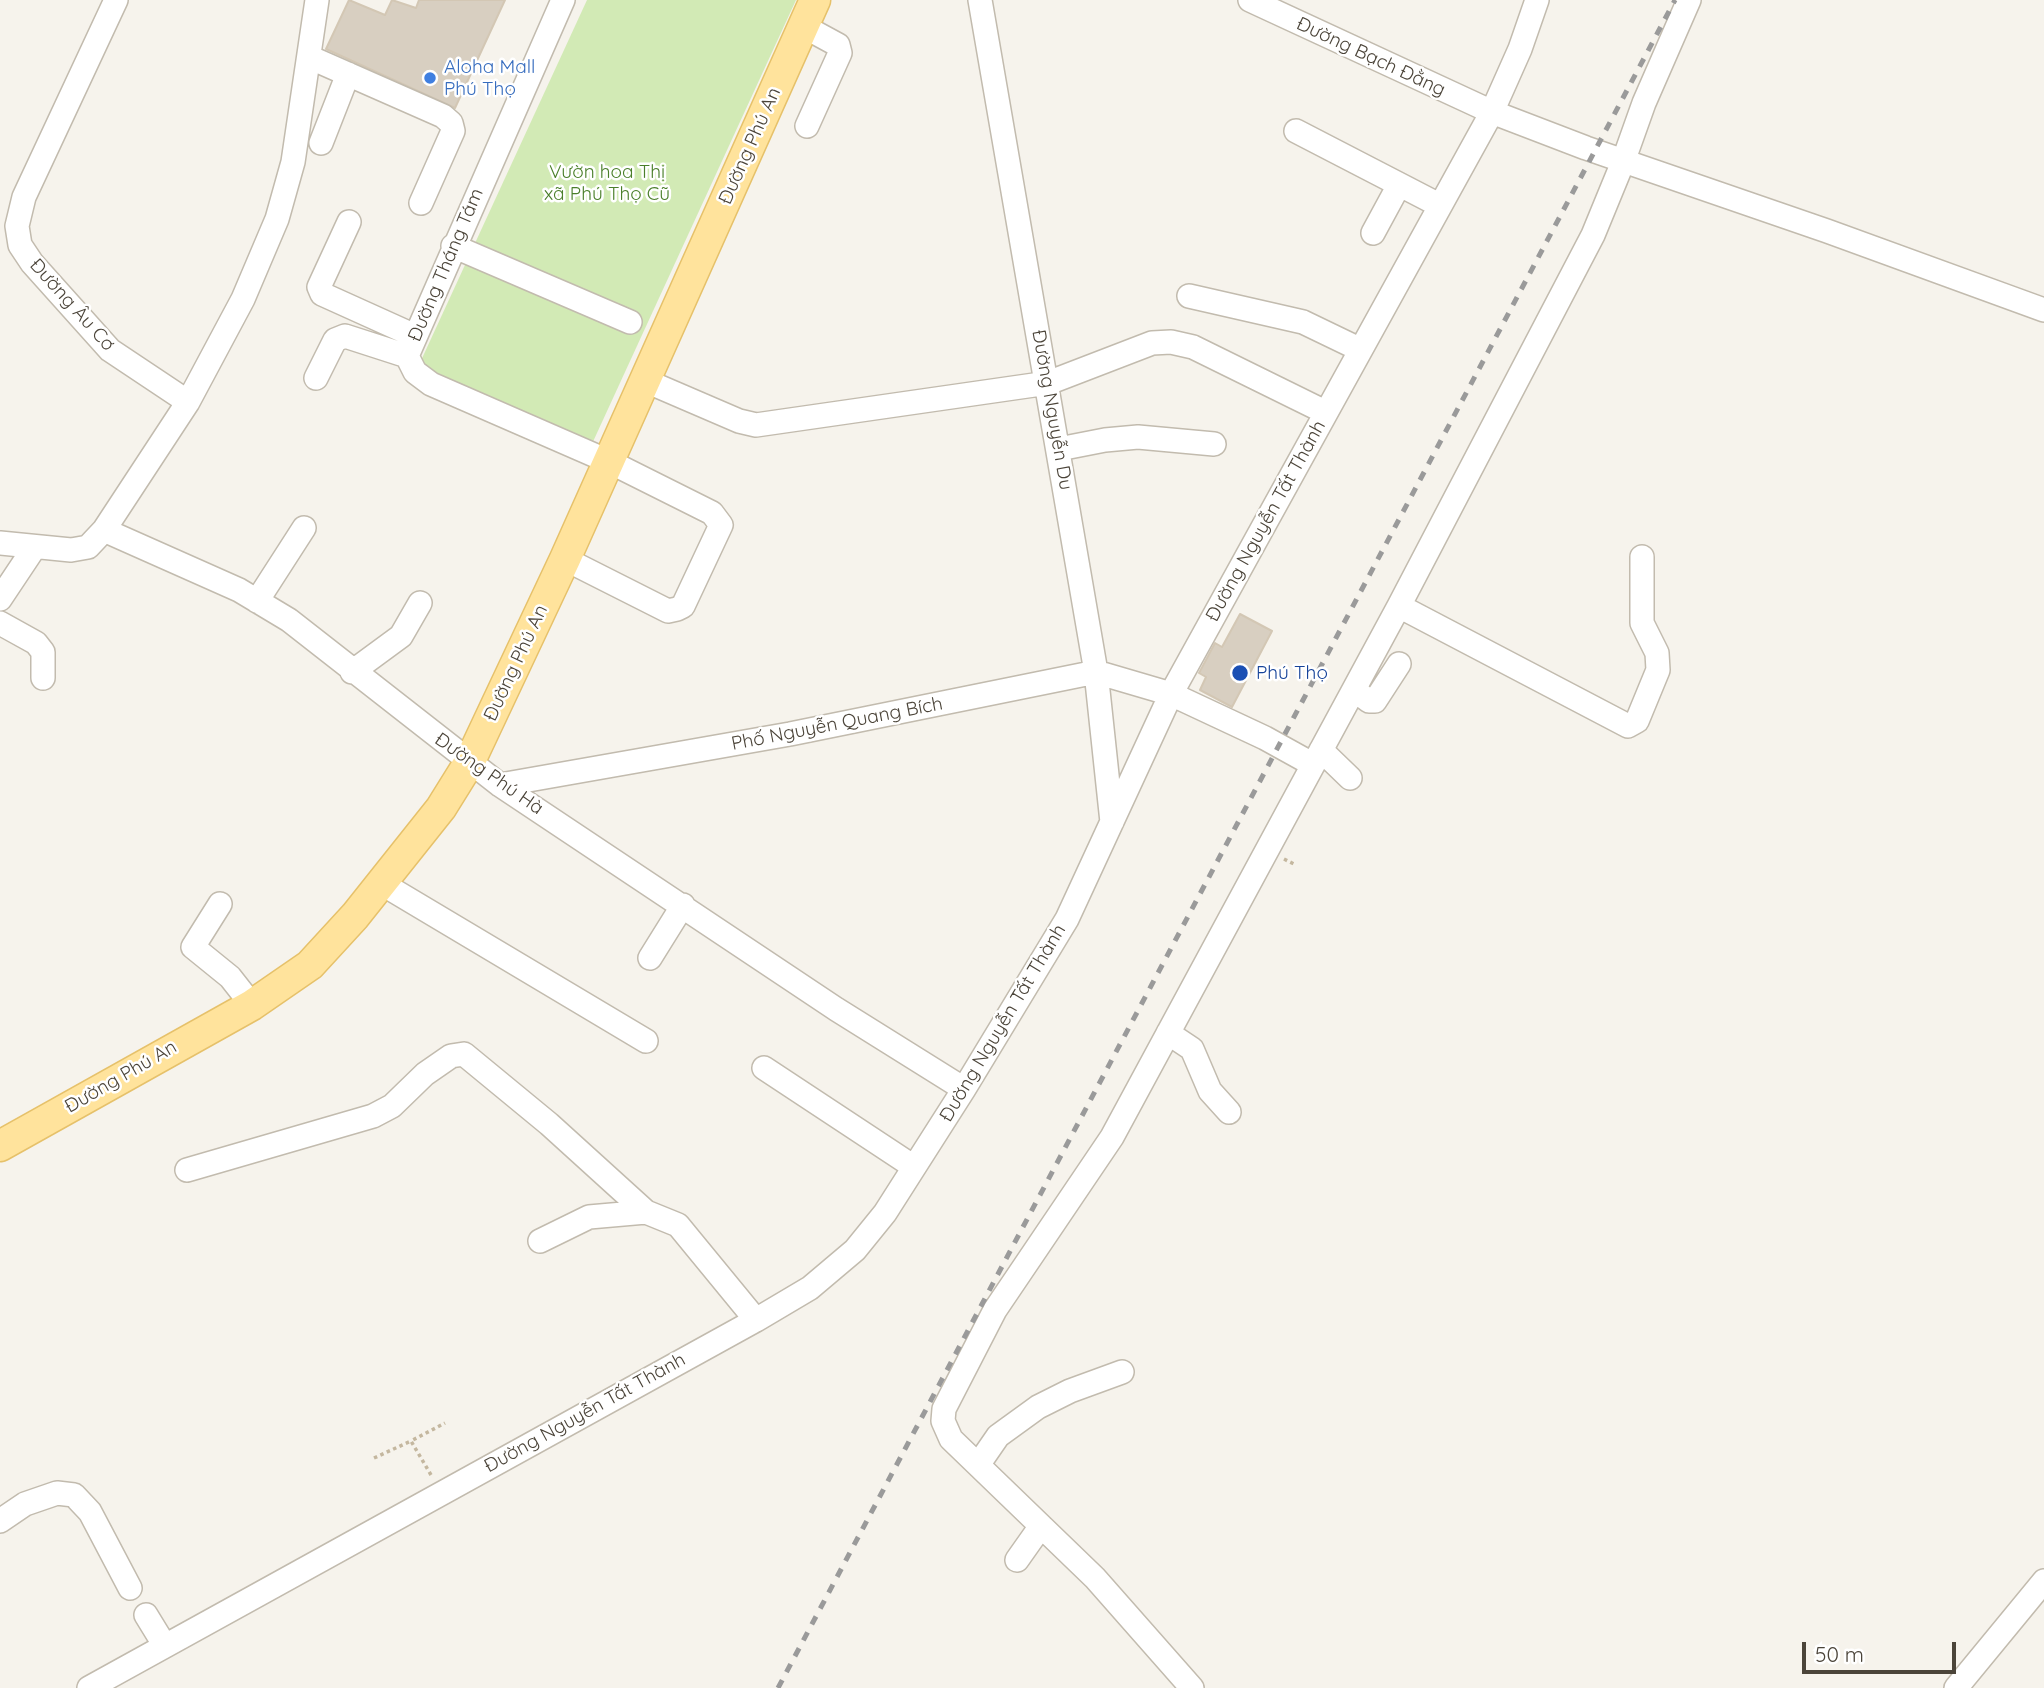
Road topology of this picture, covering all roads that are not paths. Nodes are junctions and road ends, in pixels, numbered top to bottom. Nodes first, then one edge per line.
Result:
1 (116, 0) edge
2 (317, 0) edge
3 (563, 0) edge
4 (980, 0) edge
5 (1250, 0) edge
6 (1537, 0) edge
7 (1689, 0) edge
8 (809, 13) edge
9 (309, 57) junction
10 (348, 74) junction
11 (1492, 112) junction
12 (807, 126) dead end
13 (1296, 131) dead end
14 (321, 143) dead end
15 (1623, 162) junction
16 (1399, 185) junction
17 (421, 203) dead end
18 (1439, 205) junction
19 (349, 222) dead end
20 (1373, 233) dead end
21 (453, 246) junction
22 (1189, 296) dead end
23 (2044, 310) edge
24 (630, 322) dead end
25 (411, 346) junction
26 (1359, 349) junction
27 (316, 378) dead end
28 (646, 381) junction
29 (1048, 383) junction
30 (188, 402) junction
31 (1325, 412) junction
32 (1214, 444) dead end
33 (1059, 449) junction
34 (610, 462) junction
35 (304, 528) dead end
36 (104, 530) junction
37 (0, 543) edge
38 (34, 548) junction
39 (1642, 557) dead end
40 (565, 559) junction
41 (0, 599) edge
42 (257, 601) junction
43 (420, 603) dead end
44 (1399, 607) junction
45 (0, 623) edge
46 (1399, 664) dead end
47 (352, 672) junction
48 (1096, 672) junction
49 (44, 678) dead end
50 (1354, 690) junction
51 (1171, 694) junction
52 (1317, 757) junction
53 (469, 763) junction
54 (1350, 778) dead end
55 (500, 785) junction
56 (1112, 822) junction
57 (381, 883) junction
58 (220, 904) dead end
59 (683, 905) junction
60 (649, 958) dead end
61 (252, 1005) junction
62 (1168, 1033) junction
63 (646, 1041) dead end
64 (764, 1069) dead end
65 (964, 1089) junction
66 (1229, 1112) dead end
67 (0, 1146) edge
68 (914, 1167) junction
69 (187, 1170) dead end
70 (646, 1212) junction
71 (540, 1241) dead end
72 (756, 1320) junction
73 (1122, 1372) dead end
74 (978, 1465) junction
75 (0, 1521) edge
76 (1041, 1526) junction
77 (1017, 1560) dead end
78 (2044, 1581) edge
79 (130, 1588) dead end
80 (146, 1615) dead end
81 (165, 1646) junction
82 (89, 1688) edge
83 (1192, 1688) edge
84 (1956, 1688) edge

1 - 30 street, Đường Âu Cơ
2 - 9 street
3 - 21 street, Đường Tháng Tám
4 - 29 street, Đường Nguyễn Du
5 - 11 street, Đường Bạch Đằng
6 - 11 street, Đường Nguyễn Tất Thành
7 - 15 street
8 - 12 street
8 - 28 main road, Đường Phú An
9 - 10 street
9 - 30 street
10 - 14 street
10 - 17 street
11 - 15 street, Đường Bạch Đằng
11 - 18 street, Đường Nguyễn Tất Thành
13 - 16 street
15 - 23 street, Đường Bạch Đằng
15 - 44 street
16 - 18 street
16 - 20 street
18 - 26 street, Đường Nguyễn Tất Thành
19 - 25 street
21 - 24 street
21 - 25 street, Đường Tháng Tám
22 - 26 street
25 - 27 street
25 - 34 street, Đường Tháng Tám
26 - 31 street, Đường Nguyễn Tất Thành
28 - 29 street
28 - 34 main road, Đường Phú An
29 - 31 street
29 - 33 street, Đường Nguyễn Du
30 - 36 street
31 - 51 street, Đường Nguyễn Tất Thành
32 - 33 street
33 - 48 street, Đường Nguyễn Du
34 - 40 main road, Đường Phú An
34 - 40 street, Đường Tháng Tám
35 - 42 street
36 - 38 street
36 - 42 street, Đường Phú Hà
37 - 38 street
38 - 41 street
39 - 44 street
40 - 53 main road, Đường Phú An
42 - 47 street, Đường Phú Hà
43 - 47 street
44 - 50 street
45 - 49 street
46 - 50 street
47 - 53 street, Đường Phú Hà
48 - 51 street, Phố Nguyễn Quang Bích
48 - 55 street, Phố Nguyễn Quang Bích
48 - 56 street, Đường Nguyễn Du
50 - 52 street
51 - 52 street, Phố Nguyễn Quang Bích
51 - 56 street, Đường Nguyễn Tất Thành
52 - 54 street, Phố Nguyễn Quang Bích
52 - 62 street
53 - 55 street, Đường Phú Hà
53 - 57 main road, Đường Phú An
55 - 59 street, Đường Phú Hà
56 - 65 street, Đường Nguyễn Tất Thành
57 - 61 main road, Đường Phú An
57 - 63 street
58 - 61 street
59 - 60 street
59 - 65 street, Đường Phú Hà
61 - 67 main road, Đường Phú An
62 - 66 street
62 - 74 street
64 - 68 street
65 - 68 street, Đường Nguyễn Tất Thành
68 - 72 street, Đường Nguyễn Tất Thành
69 - 70 street
70 - 71 street
70 - 72 street
72 - 81 street, Đường Nguyễn Tất Thành
73 - 74 street
74 - 76 street
75 - 79 street
76 - 77 street
76 - 83 street
78 - 84 street
80 - 81 street
81 - 82 street, Đường Nguyễn Tất Thành

